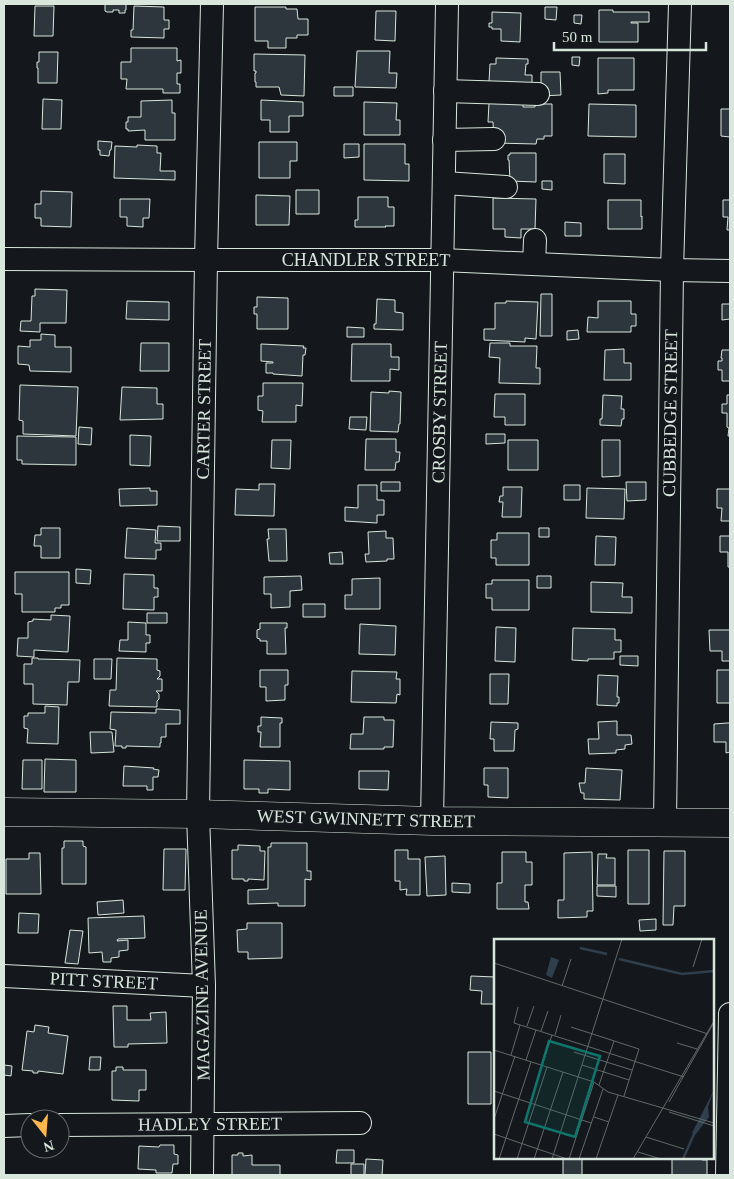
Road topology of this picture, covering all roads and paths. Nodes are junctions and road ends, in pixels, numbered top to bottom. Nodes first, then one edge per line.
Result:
1 (212, 4) edge
2 (447, 4) edge
3 (680, 4) edge
4 (445, 91) junction
5 (538, 94) dead end
6 (494, 139) dead end
7 (444, 140) junction
8 (444, 183) junction
9 (506, 187) dead end
10 (535, 240) dead end
11 (4, 259) edge
12 (206, 260) junction
13 (442, 260) junction
14 (534, 264) junction
15 (672, 270) junction
16 (730, 271) edge
17 (4, 812) edge
18 (198, 814) junction
19 (432, 821) junction
20 (666, 822) junction
21 (730, 823) edge
22 (4, 976) edge
23 (204, 986) junction
24 (730, 1014) edge
25 (360, 1123) dead end
26 (203, 1124) junction
27 (20, 1125) edge
28 (70, 1125) edge
29 (4, 1126) edge
30 (202, 1175) edge
31 (727, 1175) edge

1 - 12 street, CARTER STREET
2 - 4 street, CROSBY STREET
3 - 15 street, CUBBEDGE STREET
4 - 5 street
4 - 7 street, CROSBY STREET
6 - 7 street
7 - 8 street, CROSBY STREET
8 - 9 street
8 - 13 street, CROSBY STREET
10 - 14 street
11 - 12 street, CHANDLER STREET
12 - 13 street, CHANDLER STREET
12 - 18 street, CARTER STREET
13 - 14 street, CHANDLER STREET
13 - 19 street, CROSBY STREET
14 - 15 street, CHANDLER STREET
15 - 16 street, CHANDLER STREET
15 - 20 street, CUBBEDGE STREET
17 - 18 main road, WEST GWINNETT STREET
18 - 19 main road, WEST GWINNETT STREET
18 - 23 street, MAGAZINE AVENUE
19 - 20 main road, WEST GWINNETT STREET
20 - 21 main road, WEST GWINNETT STREET
22 - 23 street, PITT STREET
23 - 26 street, MAGAZINE AVENUE
24 - 31 street
25 - 26 street, HADLEY STREET
26 - 28 street, HADLEY STREET
26 - 30 street, MAGAZINE AVENUE
27 - 29 street

